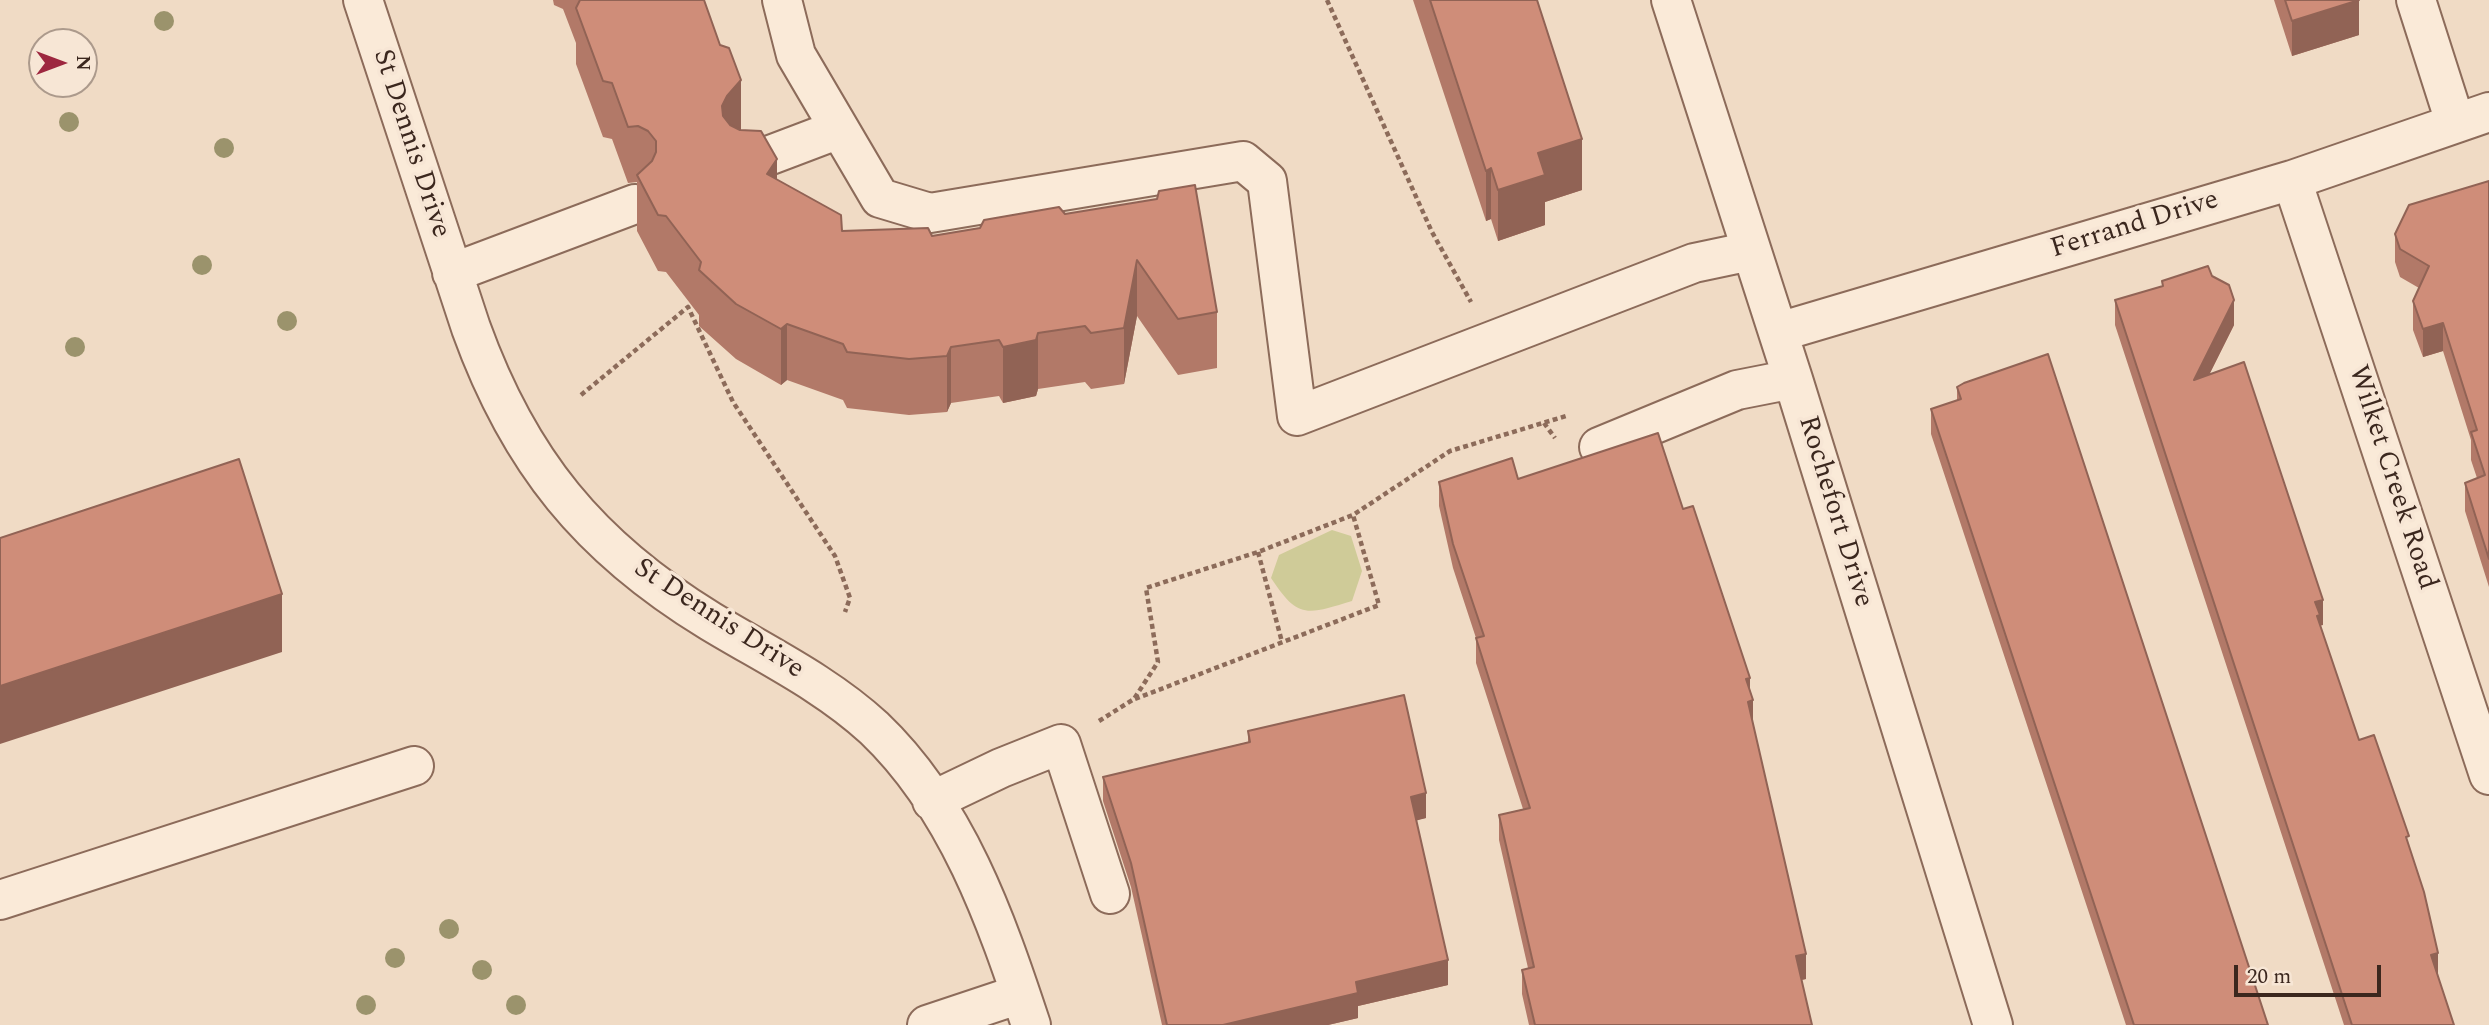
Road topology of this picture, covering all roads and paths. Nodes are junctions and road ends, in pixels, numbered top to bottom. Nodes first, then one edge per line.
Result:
1 (363, 0) edge
2 (782, 0) edge
3 (1326, 0) edge
4 (1671, 0) edge
5 (2416, 0) edge
6 (2472, 117) edge
7 (839, 129) junction
8 (744, 165) edge
9 (2292, 180) junction
10 (635, 204) dead end
11 (1751, 251) junction
12 (452, 273) junction
13 (1779, 332) junction
14 (1492, 340) junction
15 (1793, 379) junction
16 (581, 395) dead end
17 (1570, 414) dead end
18 (1544, 423) junction
19 (1559, 444) dead end
20 (1599, 447) dead end
21 (1353, 515) junction
22 (1258, 552) junction
23 (845, 612) dead end
24 (1282, 642) junction
25 (1134, 699) junction
26 (1061, 744) junction
27 (414, 766) dead end
28 (2489, 775) edge
29 (932, 801) junction
30 (1110, 894) dead end
31 (0, 900) edge
32 (1026, 1010) edge
33 (927, 1025) edge
34 (1993, 1025) edge

1 - 12 street, St Dennis Drive
2 - 7 street
3 - 14 path
4 - 11 street, Rochefort Drive
5 - 6 street
6 - 9 street, Ferrand Drive
7 - 8 street
7 - 14 street
9 - 13 street, Ferrand Drive
9 - 28 street, Wilket Creek Road
10 - 12 street
11 - 13 street, Rochefort Drive
11 - 14 street
12 - 29 street, St Dennis Drive
13 - 15 street, Rochefort Drive
15 - 20 street
15 - 34 street, Rochefort Drive
16 - 23 path
17 - 18 path
18 - 19 path
18 - 21 path
21 - 22 path
21 - 24 path
22 - 24 path
22 - 25 path
24 - 25 path
25 - 26 path
26 - 29 street
26 - 30 street
27 - 31 street
29 - 32 street, St Dennis Drive
32 - 33 street

